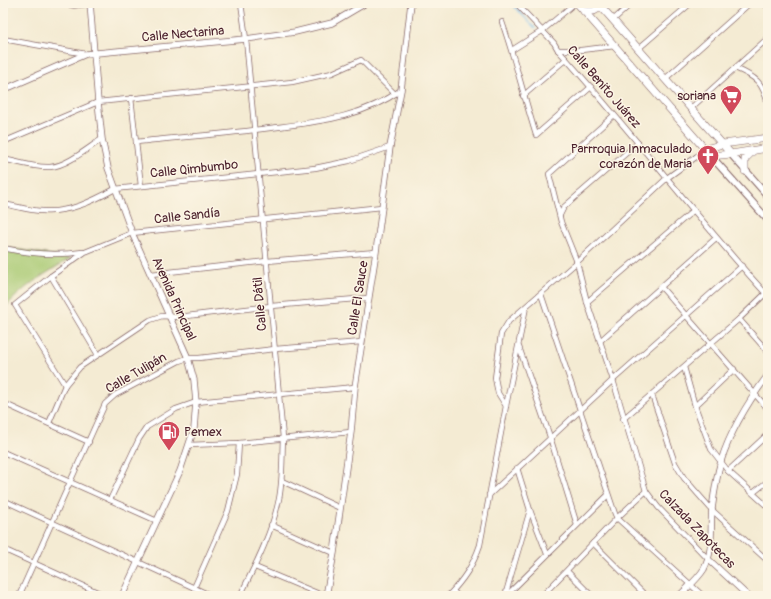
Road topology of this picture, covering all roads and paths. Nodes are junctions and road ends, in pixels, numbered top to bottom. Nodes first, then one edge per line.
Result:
1 (63, 3) edge
2 (90, 3) edge
3 (241, 3) edge
4 (366, 3) edge
5 (411, 3) edge
6 (516, 3) edge
7 (576, 3) edge
8 (632, 3) edge
9 (691, 3) edge
10 (750, 3) edge
11 (762, 3) edge
12 (599, 5) edge
13 (768, 6) edge
14 (584, 11) junction
15 (613, 20) junction
16 (502, 22) dead end
17 (542, 31) junction
18 (3, 39) edge
19 (246, 39) junction
20 (768, 39) edge
21 (616, 46) junction
22 (638, 49) junction
23 (512, 50) junction
24 (558, 50) junction
25 (93, 53) junction
26 (86, 54) junction
27 (566, 59) junction
28 (735, 68) junction
29 (665, 79) junction
30 (250, 86) junction
31 (590, 87) junction
32 (5, 88) edge
33 (400, 90) junction
34 (394, 94) junction
35 (523, 96) junction
36 (131, 98) junction
37 (98, 102) junction
38 (768, 105) edge
39 (691, 108) junction
40 (614, 115) junction
41 (254, 130) junction
42 (768, 138) edge
43 (102, 139) junction
44 (3, 142) edge
45 (136, 142) junction
46 (638, 143) junction
47 (722, 144) junction
48 (390, 147) junction
49 (768, 148) edge
50 (705, 149) junction
51 (753, 151) junction
52 (731, 154) junction
53 (711, 156) junction
54 (696, 157) junction
55 (3, 159) edge
56 (745, 171) junction
57 (259, 174) junction
58 (667, 178) junction
59 (141, 186) junction
60 (115, 189) junction
61 (768, 196) edge
62 (3, 204) edge
63 (382, 206) junction
64 (694, 210) junction
65 (560, 215) junction
66 (263, 219) junction
67 (768, 220) edge
68 (132, 233) junction
69 (716, 238) junction
70 (3, 248) edge
71 (85, 252) junction
72 (376, 252) junction
73 (267, 262) junction
74 (577, 262) junction
75 (742, 266) junction
76 (151, 274) junction
77 (51, 276) junction
78 (661, 287) junction
79 (541, 294) junction
80 (767, 295) edge
81 (368, 298) junction
82 (587, 302) junction
83 (271, 306) junction
84 (526, 307) junction
85 (686, 315) junction
86 (170, 316) junction
87 (739, 319) junction
88 (600, 341) junction
89 (362, 342) junction
90 (710, 343) junction
91 (519, 346) junction
92 (275, 349) junction
93 (768, 352) edge
94 (98, 355) junction
95 (188, 358) junction
96 (684, 367) junction
97 (734, 370) junction
98 (768, 376) edge
99 (613, 380) junction
100 (65, 385) junction
101 (355, 387) junction
102 (279, 394) junction
103 (755, 394) junction
104 (652, 395) junction
105 (196, 402) junction
106 (3, 403) edge
107 (506, 406) junction
108 (695, 406) junction
109 (580, 409) junction
110 (768, 409) edge
111 (623, 419) junction
112 (48, 423) junction
113 (351, 432) junction
114 (768, 434) edge
115 (550, 437) junction
116 (283, 438) junction
117 (89, 442) junction
118 (239, 443) junction
119 (189, 445) junction
120 (3, 452) edge
121 (720, 462) junction
122 (518, 468) junction
123 (728, 471) junction
124 (282, 481) junction
125 (768, 481) edge
126 (70, 482) junction
127 (646, 491) junction
128 (753, 493) junction
129 (489, 495) junction
130 (608, 495) junction
131 (3, 500) edge
132 (110, 500) junction
133 (768, 507) edge
134 (340, 508) junction
135 (530, 510) junction
136 (712, 510) junction
137 (617, 518) junction
138 (158, 521) junction
139 (52, 523) junction
140 (271, 525) junction
141 (577, 525) junction
142 (592, 543) junction
143 (3, 549) edge
144 (334, 553) junction
145 (547, 554) junction
146 (708, 559) junction
147 (768, 561) edge
148 (34, 563) junction
149 (138, 563) junction
150 (255, 567) junction
151 (567, 571) junction
152 (691, 584) junction
153 (194, 588) junction
154 (453, 591) junction
155 (19, 596) edge
156 (106, 596) edge
157 (122, 596) edge
158 (212, 596) edge
159 (240, 596) edge
160 (325, 596) edge
161 (448, 596) edge
162 (458, 596) edge
163 (505, 596) edge
164 (542, 596) edge
165 (592, 596) edge
166 (646, 596) edge
167 (679, 596) edge
168 (703, 596) edge
169 (748, 596) edge

1 - 2 street
2 - 25 street, Avenida Principal
3 - 19 street, Calle Dátil
4 - 19 street, Calle Nectarina
5 - 33 street, Calle El Sauce
6 - 17 street, Calle Benito Juárez
7 - 14 main road
7 - 17 street
8 - 15 street
9 - 22 street
10 - 29 street
11 - 13 street
12 - 14 main road
12 - 15 main road
14 - 21 main road
15 - 22 main road
16 - 23 street
17 - 23 street
17 - 24 street, Calle Benito Juárez
18 - 26 street
19 - 25 street, Calle Nectarina
19 - 30 street, Calle Dátil
20 - 28 street
21 - 24 street
21 - 50 main road
22 - 29 main road
23 - 35 street
24 - 27 street, Calle Benito Juárez
25 - 26 street, Calle Nectarina
25 - 37 street, Avenida Principal
26 - 32 street, Calle Nectarina
27 - 31 street, Calle Benito Juárez
27 - 35 street
28 - 38 street
28 - 39 street
29 - 39 main road
30 - 34 street
30 - 36 street
30 - 41 street, Calle Dátil
31 - 35 street
31 - 40 street, Calle Benito Juárez
33 - 34 street
33 - 48 street, Calle El Sauce
34 - 41 street
36 - 37 street
36 - 45 street
37 - 43 street, Avenida Principal
37 - 44 street
39 - 47 main road
40 - 46 street, Calle Benito Juárez
40 - 65 street, Calzada Zapotecas
41 - 45 street
41 - 57 street, Calle Dátil
42 - 47 main road
43 - 55 street
43 - 60 street, Avenida Principal
45 - 59 street
46 - 58 street, Calle Benito Juárez
46 - 65 street
47 - 50 main road
47 - 52 main road
48 - 57 street, Calle Qimbumbo
48 - 63 street, Calle El Sauce
49 - 51 main road
50 - 53 main road
50 - 54 street
51 - 52 main road
51 - 56 main road
52 - 53 main road
52 - 56 main road
53 - 54 street
53 - 67 main road
54 - 58 street
56 - 61 main road
57 - 59 street, Calle Qimbumbo
57 - 66 street, Calle Dátil
58 - 64 street, Calle Benito Juárez
58 - 74 street
59 - 60 street, Calle Qimbumbo
60 - 62 street, Calle Qimbumbo
60 - 68 street, Avenida Principal
63 - 66 street, Calle Sandía
63 - 72 street, Calle El Sauce
64 - 69 street, Calle Benito Juárez
64 - 82 street
65 - 74 street, Calzada Zapotecas
66 - 68 street, Calle Sandía
66 - 73 street, Calle Dátil
68 - 71 street, Calle Sandía
68 - 76 street, Avenida Principal
69 - 75 street, Calle Benito Juárez
69 - 78 street
70 - 71 street
71 - 77 street, Calle Sandía
72 - 73 street
72 - 81 street, Calle El Sauce
73 - 76 street
73 - 83 street, Calle Dátil
74 - 79 street
74 - 82 street, Calzada Zapotecas
75 - 80 street, Calle Benito Juárez
75 - 85 street
76 - 86 street, Avenida Principal
77 - 94 street
77 - 100 street, Calle Sandía
78 - 85 street
78 - 88 street
79 - 84 street
79 - 109 street
80 - 87 street
81 - 83 street
81 - 89 street, Calle El Sauce
82 - 88 street, Calzada Zapotecas
83 - 86 street
83 - 92 street, Calle Dátil
84 - 91 street
84 - 107 street
85 - 90 street
85 - 99 street
86 - 94 street
86 - 95 street, Avenida Principal
87 - 90 street
87 - 93 street
88 - 99 street, Calzada Zapotecas
89 - 92 street, Calle Tulipán
89 - 101 street, Calle El Sauce
90 - 96 street
90 - 97 street
91 - 107 street
91 - 115 street
92 - 95 street, Calle Tulipán
92 - 102 street, Calle Dátil
94 - 100 street
95 - 105 street, Avenida Principal
95 - 117 street, Calle Tulipán
96 - 104 street
96 - 108 street
97 - 103 street
97 - 108 street
98 - 103 street
99 - 109 street
99 - 111 street, Calzada Zapotecas
100 - 112 street
101 - 102 street
101 - 113 street, Calle El Sauce
102 - 105 street
102 - 116 street, Calle Dátil
103 - 110 street
103 - 121 street
104 - 111 street
104 - 136 street
105 - 119 street, Avenida Principal
105 - 132 street
106 - 112 street
107 - 129 street
108 - 121 street
109 - 115 street
109 - 130 street
111 - 127 street, Calzada Zapotecas
112 - 117 street
113 - 116 street
113 - 134 street, Calle El Sauce
114 - 123 street
115 - 122 street
115 - 141 street
116 - 118 street
116 - 124 street, Calle Dátil
117 - 126 street, Calle Tulipán
118 - 119 street
118 - 153 street
119 - 138 street, Avenida Principal
120 - 126 street
121 - 123 street
121 - 136 street
122 - 129 street
122 - 135 street
123 - 128 street
124 - 134 street
124 - 140 street, Calle Dátil
125 - 128 street
126 - 132 street
126 - 139 street, Calle Tulipán
127 - 137 street
127 - 146 street, Calzada Zapotecas
128 - 133 street
129 - 154 street
130 - 137 street
130 - 141 street
131 - 139 street
132 - 138 street
134 - 144 street, Calle El Sauce
135 - 145 street
135 - 163 street
136 - 146 street
136 - 147 street
137 - 142 street
137 - 152 street
138 - 149 street, Avenida Principal
139 - 148 street, Calle Tulipán
139 - 149 street
140 - 144 street
140 - 150 street, Calle Dátil
141 - 145 street
142 - 151 street
142 - 166 street
143 - 148 street
144 - 160 street, Calle El Sauce
145 - 163 street
146 - 152 street
146 - 169 street, Calzada Zapotecas
148 - 155 street, Calle Tulipán
148 - 156 street
149 - 153 street
149 - 157 street, Avenida Principal
150 - 159 street, Calle Dátil
150 - 160 street
151 - 164 street
151 - 165 street
152 - 167 street
152 - 168 street
153 - 158 street
154 - 161 street
154 - 162 street

